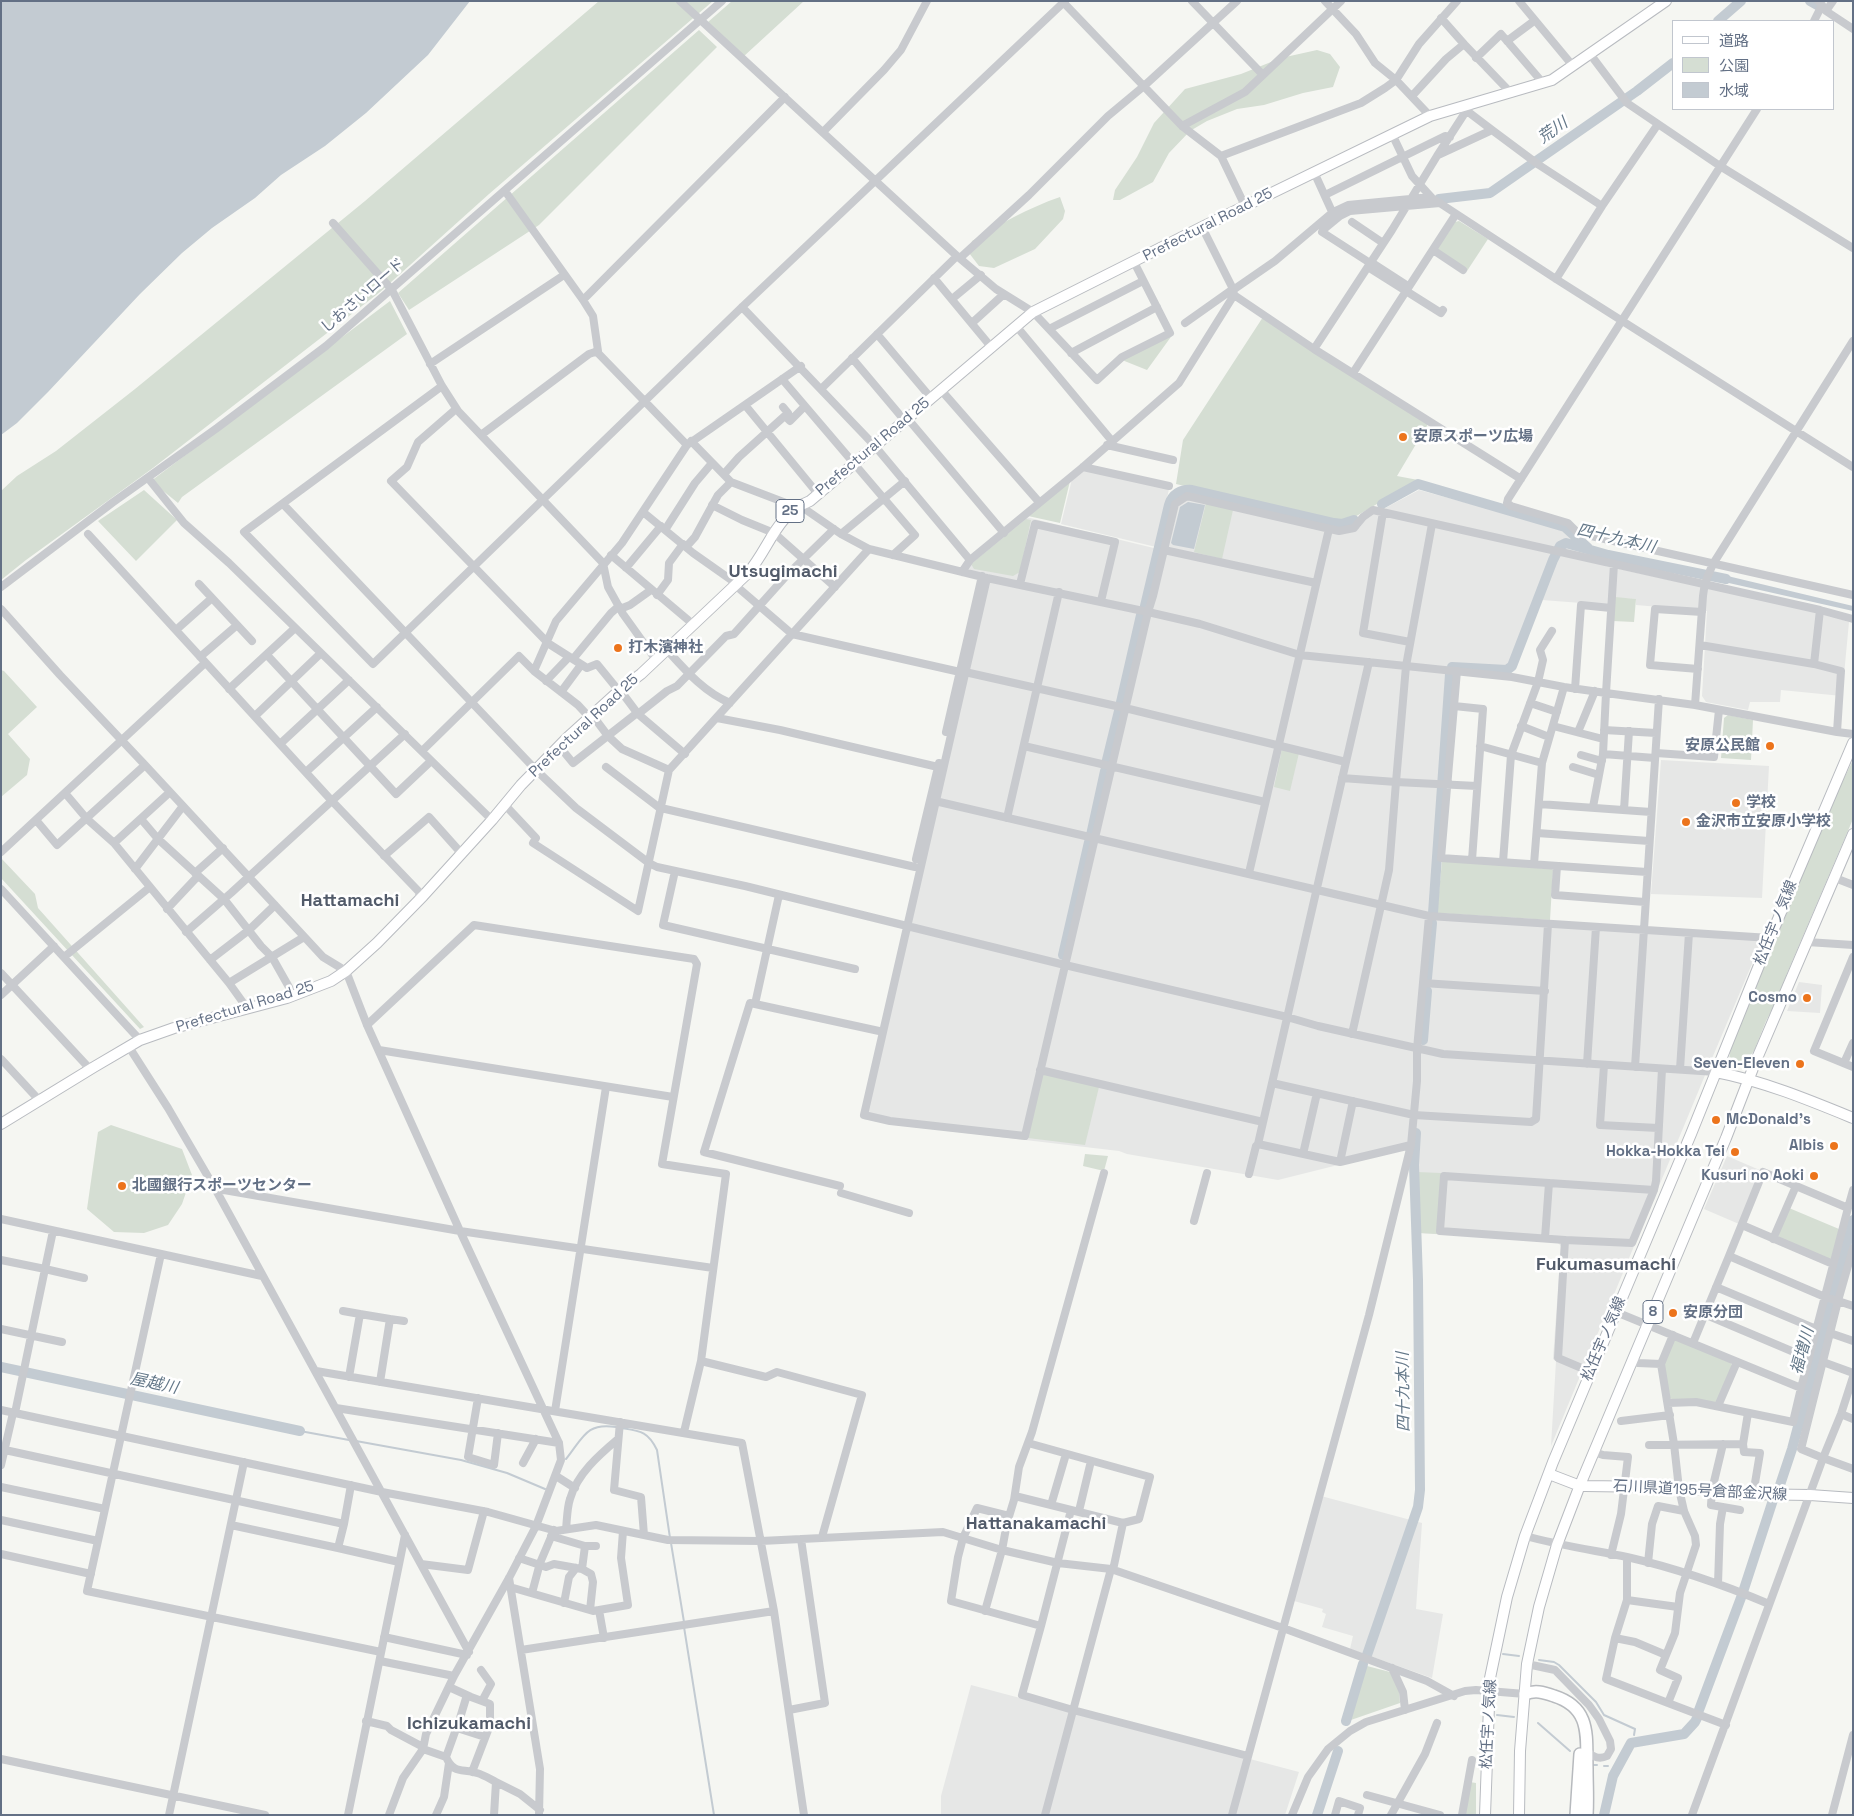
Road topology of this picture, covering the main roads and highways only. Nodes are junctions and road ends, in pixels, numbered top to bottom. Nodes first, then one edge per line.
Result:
1 (1666, 1) edge
2 (1853, 743) edge
3 (1853, 834) edge
4 (1716, 1072) junction
5 (1749, 1080) junction
6 (1853, 1118) edge
7 (1, 1124) edge
8 (1549, 1474) junction
9 (1580, 1485) junction
10 (1853, 1498) edge
11 (1525, 1694) junction
12 (1583, 1768) junction
13 (1485, 1815) edge
14 (1519, 1815) edge
15 (1571, 1815) edge
16 (1576, 1815) edge
17 (1582, 1815) edge
18 (1586, 1815) edge

1 - 7 main road, Prefectural Road 25 / 25
2 - 4 main road, 松任宇ノ気線 / 8
3 - 5 main road, 8
4 - 5 main road
4 - 8 main road, 松任宇ノ気線 / 8
5 - 6 main road
5 - 9 main road, 8
8 - 9 main road, 石川県道195号倉部金沢線
8 - 13 main road, 松任宇ノ気線 / 8
9 - 10 main road, 石川県道195号倉部金沢線
9 - 11 main road, 8
11 - 12 highway
11 - 12 highway
11 - 14 main road, 8
12 - 15 highway
12 - 16 highway
12 - 17 highway
12 - 18 highway

